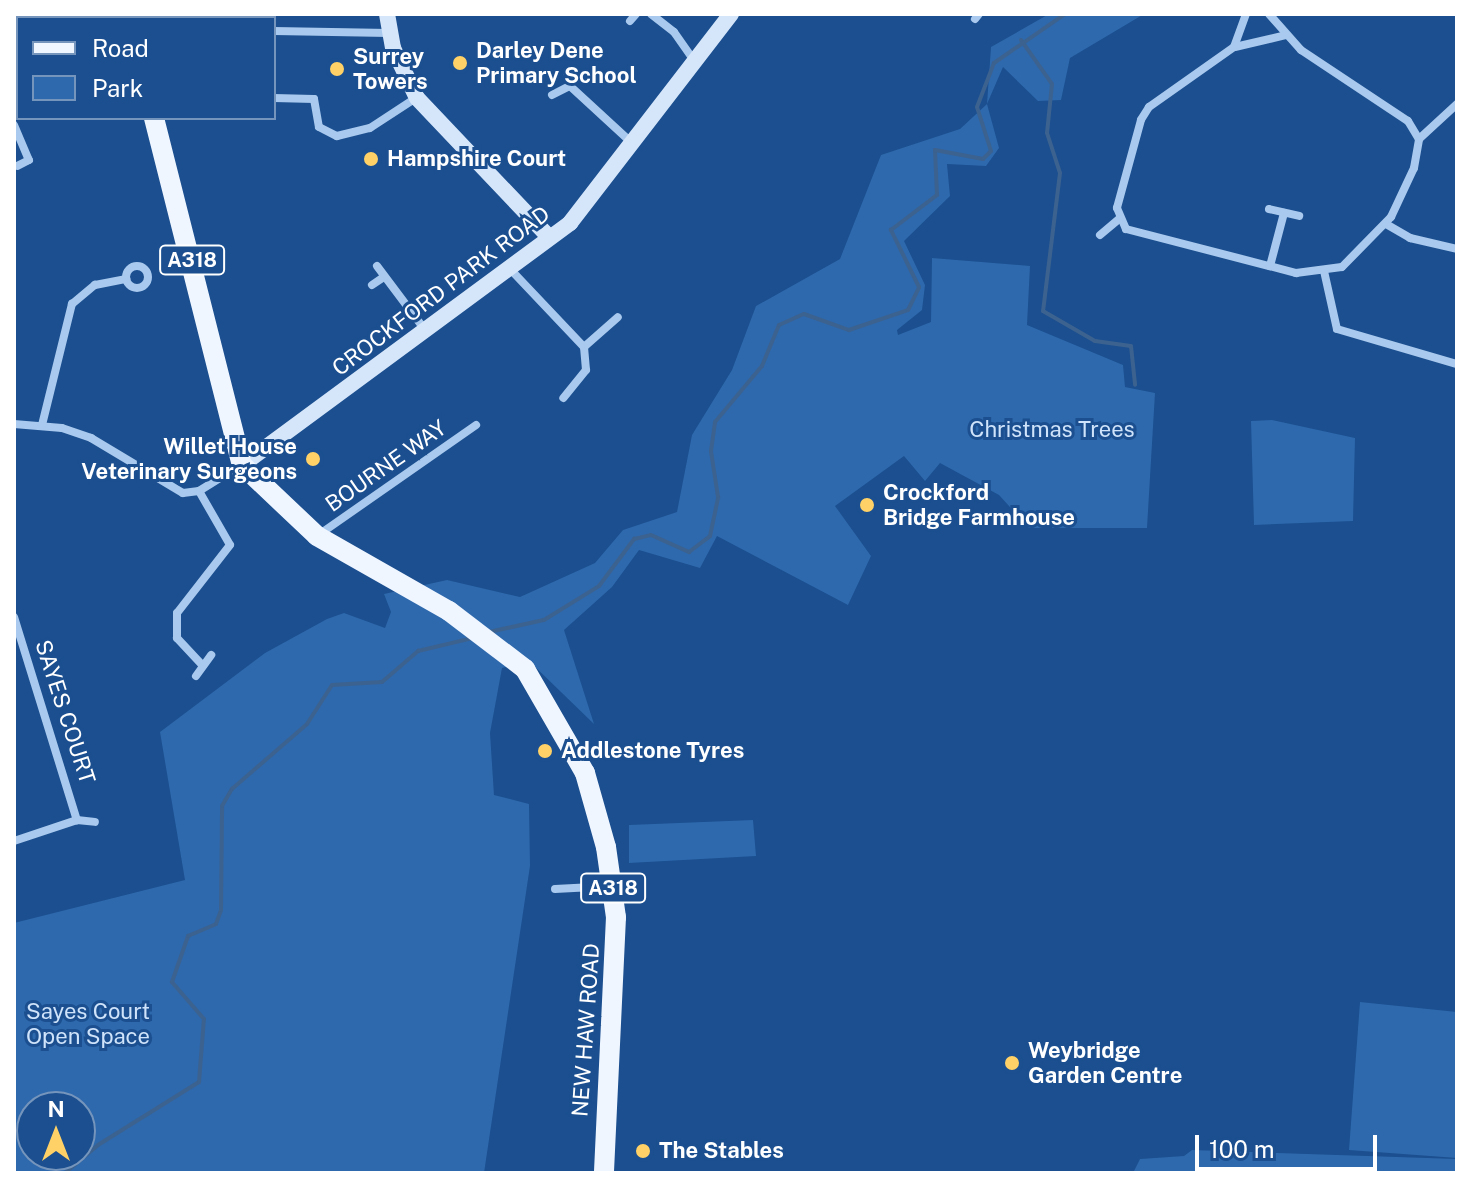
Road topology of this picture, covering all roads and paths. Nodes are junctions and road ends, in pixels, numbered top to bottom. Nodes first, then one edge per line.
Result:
1 (387, 14) edge
2 (651, 14) edge
3 (731, 14) edge
4 (1246, 14) edge
5 (1269, 14) edge
6 (276, 31) edge
7 (389, 33) junction
8 (1286, 35) junction
9 (1234, 47) junction
10 (695, 62) junction
11 (567, 72) dead end
12 (570, 86) junction
13 (552, 95) dead end
14 (276, 98) edge
15 (417, 98) junction
16 (1457, 104) edge
17 (155, 120) edge
18 (14, 125) edge
19 (1419, 139) junction
20 (633, 144) junction
21 (17, 166) dead end
22 (1269, 209) dead end
23 (1284, 213) junction
24 (1299, 216) dead end
25 (1119, 219) junction
26 (1386, 224) junction
27 (547, 235) junction
28 (1100, 235) dead end
29 (1457, 249) edge
30 (377, 266) dead end
31 (1270, 266) junction
32 (511, 270) junction
33 (1324, 271) junction
34 (384, 277) junction
35 (126, 279) dead end
36 (372, 285) dead end
37 (618, 317) dead end
38 (426, 332) junction
39 (584, 347) junction
40 (1457, 364) edge
41 (563, 398) dead end
42 (14, 424) edge
43 (42, 425) junction
44 (476, 425) dead end
45 (242, 465) junction
46 (199, 491) junction
47 (317, 536) junction
48 (14, 617) edge
49 (211, 655) dead end
50 (203, 666) junction
51 (196, 676) dead end
52 (77, 820) junction
53 (95, 822) dead end
54 (14, 841) edge
55 (613, 886) junction
56 (555, 889) dead end
57 (604, 1173) edge

1 - 7 street
2 - 10 street
3 - 10 street, CROCKFORD PARK ROAD
4 - 9 street
5 - 8 street
6 - 7 street
7 - 15 street
8 - 9 street
8 - 19 street
9 - 25 street
10 - 20 street, CROCKFORD PARK ROAD
11 - 12 street
12 - 13 street
12 - 20 street
14 - 15 street
15 - 27 street
16 - 19 street
17 - 45 main road, A318
18 - 21 street
19 - 26 street
20 - 27 street, CROCKFORD PARK ROAD
22 - 23 street
23 - 24 street
23 - 31 street
25 - 28 street
25 - 31 street
26 - 29 street
26 - 33 street
27 - 32 street, CROCKFORD PARK ROAD
30 - 34 street
31 - 33 street
32 - 38 street, CROCKFORD PARK ROAD
32 - 39 street
33 - 40 street
34 - 36 street
34 - 38 street
35 - 43 street
37 - 39 street
38 - 45 street, CROCKFORD PARK ROAD
39 - 41 street
42 - 43 street
43 - 46 street
44 - 47 street, BOURNE WAY
45 - 46 street
45 - 47 main road, A318
46 - 50 street
47 - 55 main road, NEW HAW ROAD / A318
48 - 52 street, SAYES COURT
49 - 50 street
50 - 51 street
52 - 53 street, SAYES COURT
52 - 54 street, SAYES COURT
55 - 56 street
55 - 57 main road, NEW HAW ROAD / A318

